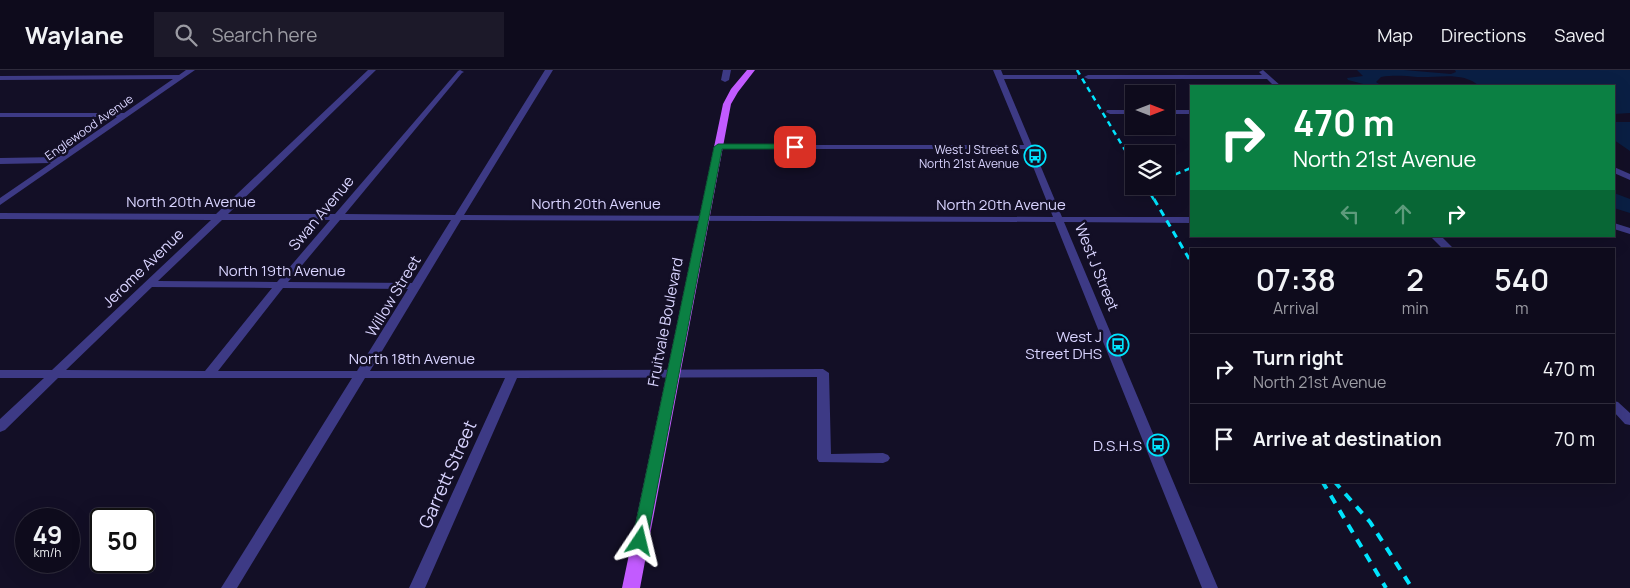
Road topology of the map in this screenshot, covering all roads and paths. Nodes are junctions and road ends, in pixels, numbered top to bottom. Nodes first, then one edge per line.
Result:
1 (192, 70) edge
2 (372, 70) edge
3 (549, 70) edge
4 (727, 70) edge
5 (751, 70) edge
6 (1261, 70) edge
7 (460, 72) dead end
8 (998, 74) edge
9 (182, 77) junction
10 (1074, 77) dead end
11 (1088, 77) dead end
12 (1269, 77) junction
13 (0, 78) edge
14 (725, 80) dead end
15 (1277, 85) edge
16 (1110, 112) dead end
17 (1125, 112) edge
18 (1175, 112) edge
19 (1190, 112) edge
20 (0, 115) edge
21 (126, 115) junction
22 (718, 147) junction
23 (1028, 147) junction
24 (0, 160) edge
25 (60, 160) junction
26 (1615, 170) edge
27 (1630, 176) edge
28 (0, 202) edge
29 (0, 216) edge
30 (218, 216) junction
31 (337, 217) junction
32 (458, 217) junction
33 (703, 218) junction
34 (1059, 219) junction
35 (1190, 220) edge
36 (1615, 226) edge
37 (1630, 231) edge
38 (1436, 237) edge
39 (1448, 248) edge
40 (147, 284) junction
41 (280, 285) junction
42 (416, 286) junction
43 (0, 374) edge
44 (55, 374) junction
45 (362, 374) junction
46 (672, 374) junction
47 (512, 375) junction
48 (208, 376) junction
49 (1615, 406) edge
50 (1630, 421) edge
51 (0, 427) edge
52 (883, 458) dead end
53 (229, 588) edge
54 (417, 588) edge
55 (631, 588) edge
56 (1210, 588) edge

1 - 9 street, Englewood Avenue
2 - 30 street, Jerome Avenue
3 - 32 street, Willow Street
4 - 14 street
5 - 22 main road, Fruitvale Boulevard
6 - 12 street
7 - 31 street, Swan Avenue
8 - 10 street
8 - 23 street, West J Street
9 - 13 street
9 - 21 street, Englewood Avenue
11 - 12 street
12 - 15 street
16 - 17 street
18 - 19 street
20 - 21 street
21 - 25 street, Englewood Avenue
22 - 23 street
22 - 33 main road, Fruitvale Boulevard
23 - 34 street, West J Street
24 - 25 street
25 - 28 street, Englewood Avenue
26 - 27 street
29 - 30 street, North 20th Avenue
30 - 31 street, North 20th Avenue
30 - 40 street, Jerome Avenue
31 - 32 street, North 20th Avenue
31 - 41 street, Swan Avenue
32 - 33 street, North 20th Avenue
32 - 42 street, Willow Street
33 - 34 street, North 20th Avenue
33 - 46 main road, Fruitvale Boulevard
34 - 35 street, North 20th Avenue
34 - 56 street, West J Street
36 - 37 street
38 - 39 street
40 - 41 street, North 19th Avenue
40 - 44 street, Jerome Avenue
41 - 42 street, North 19th Avenue
41 - 48 street, Swan Avenue
42 - 45 street, Willow Street
43 - 44 street, North 18th Avenue
44 - 48 street, North 18th Avenue
44 - 51 street, Jerome Avenue
45 - 47 street, North 18th Avenue
45 - 48 street, North 18th Avenue
45 - 53 street, Willow Street
46 - 47 street, North 18th Avenue
46 - 52 street, North 18th Avenue
46 - 55 main road, Fruitvale Boulevard
47 - 54 street, Garrett Street
49 - 50 street

